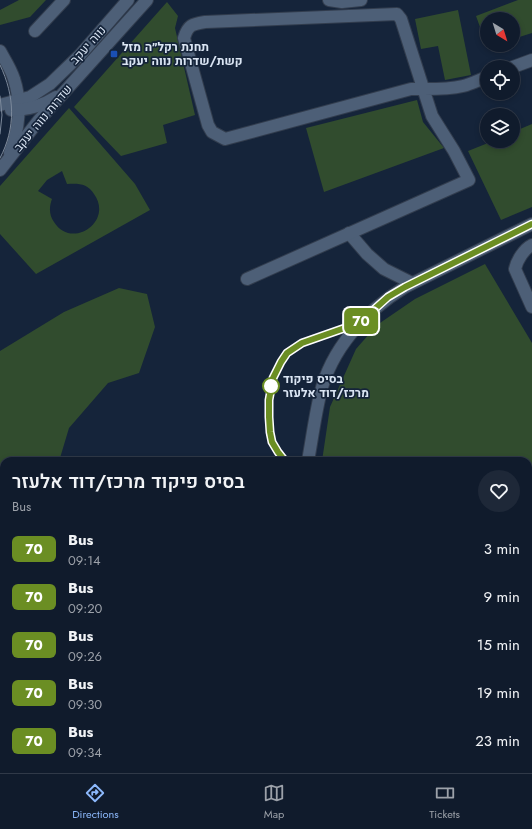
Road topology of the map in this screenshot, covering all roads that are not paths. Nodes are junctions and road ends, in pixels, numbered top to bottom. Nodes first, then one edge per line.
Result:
1 (64, 0) edge
2 (128, 0) edge
3 (147, 0) edge
4 (329, 0) edge
5 (360, 0) edge
6 (35, 32) dead end
7 (0, 51) edge
8 (532, 60) edge
9 (520, 64) edge
10 (12, 74) junction
11 (480, 80) edge
12 (75, 82) junction
13 (45, 88) junction
14 (424, 89) junction
15 (0, 105) edge
16 (18, 105) junction
17 (0, 109) edge
18 (1, 169) edge
19 (532, 224) edge
20 (350, 233) junction
21 (532, 245) edge
22 (247, 280) dead end
23 (412, 283) junction
24 (532, 307) edge
25 (309, 457) edge

1 - 6 street
2 - 13 street, נווה יעקב
3 - 12 street, נווה יעקב
4 - 5 street
7 - 10 street
8 - 9 street
10 - 13 street
10 - 16 street
11 - 14 street
12 - 16 street, שדרות נווה יעקב
12 - 18 street, שדרות נווה יעקב
13 - 16 street, שדרות נווה יעקב
14 - 14 street
14 - 20 street
15 - 16 street, שדרות נווה יעקב
16 - 17 street, שדרות נווה יעקב
16 - 18 street, שדרות נווה יעקב
19 - 23 street
20 - 22 street
20 - 23 street
21 - 24 street
23 - 25 street

